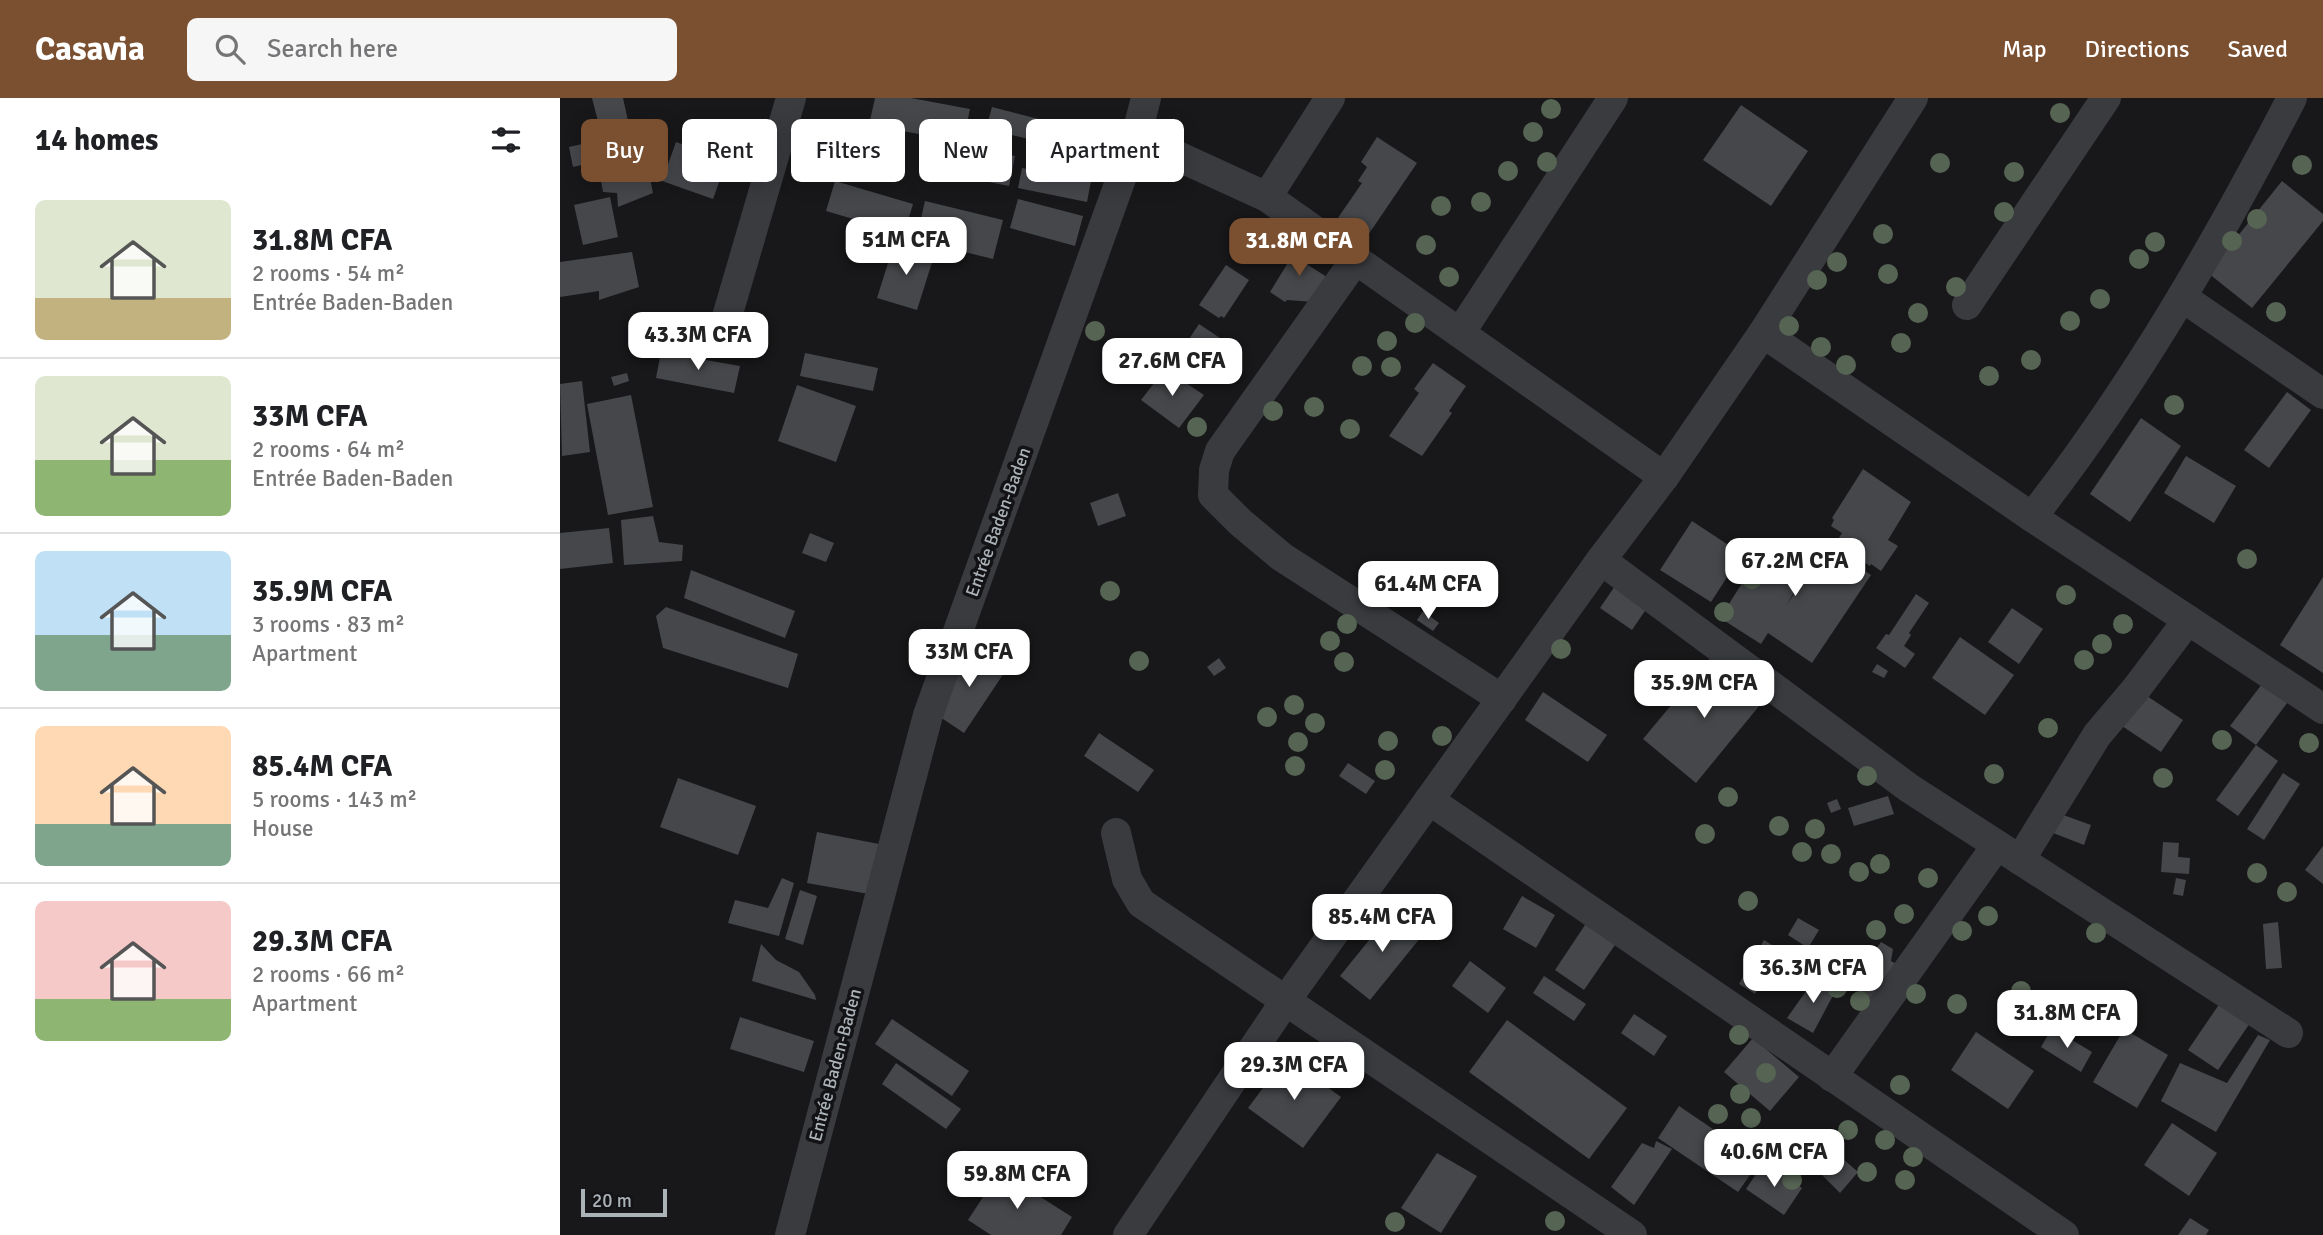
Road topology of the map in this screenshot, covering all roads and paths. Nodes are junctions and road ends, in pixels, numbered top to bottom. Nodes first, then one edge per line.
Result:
1 (791, 98) edge
2 (1146, 98) edge
3 (1330, 98) edge
4 (1613, 98) edge
5 (1913, 98) edge
6 (2106, 98) edge
7 (2292, 98) edge
8 (1141, 119) edge
9 (1184, 159) edge
10 (1120, 182) edge
11 (1267, 197) junction
12 (1356, 259) junction
13 (2182, 297) junction
14 (1966, 305) dead end
15 (724, 327) dead end
16 (1460, 333) junction
17 (1763, 333) junction
18 (2323, 394) edge
19 (1664, 477) junction
20 (2032, 517) junction
21 (1601, 560) junction
22 (2188, 620) junction
23 (1502, 699) junction
24 (2323, 709) edge
25 (1429, 800) junction
26 (1116, 833) dead end
27 (2008, 853) junction
28 (1286, 1000) junction
29 (2288, 1033) dead end
30 (1832, 1077) junction
31 (790, 1235) edge
32 (1128, 1235) edge
33 (1632, 1235) edge
34 (2064, 1235) edge

1 - 15 street
2 - 8 street, Entrée Baden-Baden
3 - 11 street
4 - 16 street
5 - 17 street
6 - 14 street
7 - 13 street
9 - 11 street
10 - 31 street, Entrée Baden-Baden
11 - 12 street
12 - 16 street
12 - 23 street
13 - 18 street
13 - 20 street
16 - 19 street
17 - 19 street
17 - 20 street
19 - 21 street
20 - 22 street
21 - 23 street
21 - 27 street
22 - 24 street
22 - 27 street
23 - 25 street
25 - 28 street
25 - 30 street
26 - 28 street
27 - 29 street
27 - 30 street
28 - 32 street
28 - 33 street
30 - 34 street

